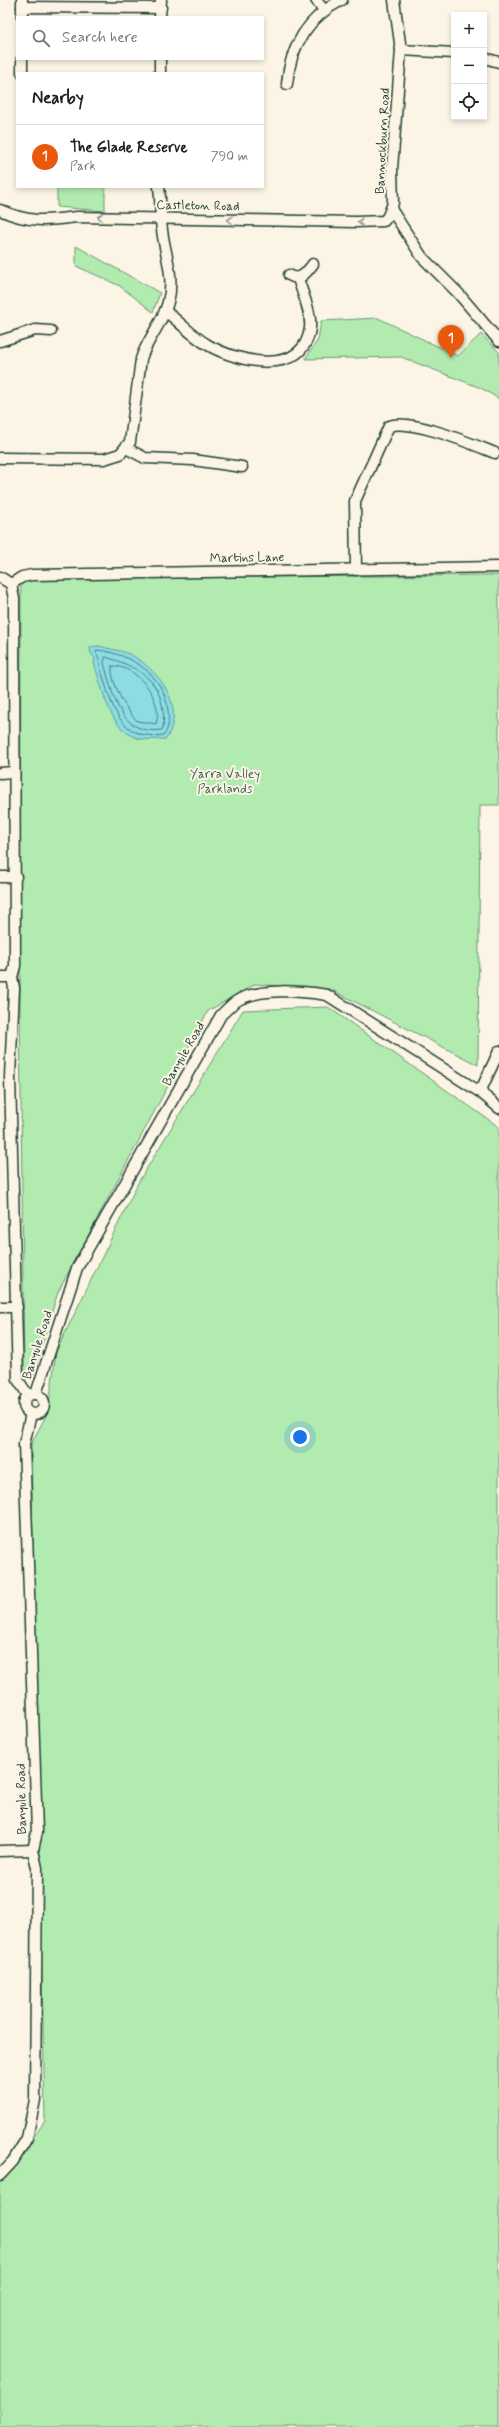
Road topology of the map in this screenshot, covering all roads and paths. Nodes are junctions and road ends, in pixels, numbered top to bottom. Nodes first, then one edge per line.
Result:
1 (316, 0) edge
2 (342, 0) edge
3 (394, 0) edge
4 (22, 8) edge
5 (160, 8) edge
6 (324, 10) junction
7 (401, 50) junction
8 (451, 53) edge
9 (487, 59) edge
10 (22, 60) edge
11 (160, 60) edge
12 (499, 62) edge
13 (22, 72) edge
14 (160, 72) edge
15 (287, 84) dead end
16 (159, 188) edge
17 (391, 209) junction
18 (0, 210) edge
19 (159, 218) junction
20 (313, 264) dead end
21 (165, 311) junction
22 (51, 330) dead end
23 (0, 341) edge
24 (499, 341) edge
25 (126, 448) junction
26 (495, 453) dead end
27 (0, 458) edge
28 (242, 468) dead end
29 (499, 567) edge
30 (356, 570) junction
31 (0, 576) edge
32 (11, 584) junction
33 (14, 772) junction
34 (0, 773) edge
35 (16, 876) junction
36 (0, 877) edge
37 (0, 977) edge
38 (12, 977) junction
39 (499, 1051) edge
40 (5, 1077) edge
41 (480, 1092) junction
42 (499, 1108) edge
43 (0, 1307) edge
44 (17, 1307) junction
45 (32, 1394) junction
46 (31, 1414) junction
47 (33, 1850) junction
48 (0, 1851) edge
49 (0, 2174) edge

1 - 6 street
2 - 6 street
3 - 7 street, Bannockburn Road
4 - 5 street
6 - 15 street
7 - 8 street
7 - 17 street, Bannockburn Road
9 - 12 street
10 - 13 street
11 - 14 street
16 - 19 street
17 -> 19 street, Castleton Road
17 - 24 street, Bannockburn Road
19 -> 18 street, Castleton Road
19 - 21 street
20 - 21 street
21 - 25 street
22 - 23 street
25 - 27 street
25 - 28 street
26 - 30 street
29 - 30 street, Martins Lane
30 - 32 street, Martins Lane
31 - 32 street
32 - 33 street
33 - 34 street
33 - 35 street
35 - 36 street
35 - 38 street
37 - 38 street
38 - 40 street
39 - 41 street
40 - 44 street
41 - 42 street, Banyule Road
41 - 45 street, Banyule Road
43 - 44 street
44 - 45 street
45 - 46 street
45 - 46 street
46 - 47 street, Banyule Road
47 - 48 street
47 - 49 street, Banyule Road

